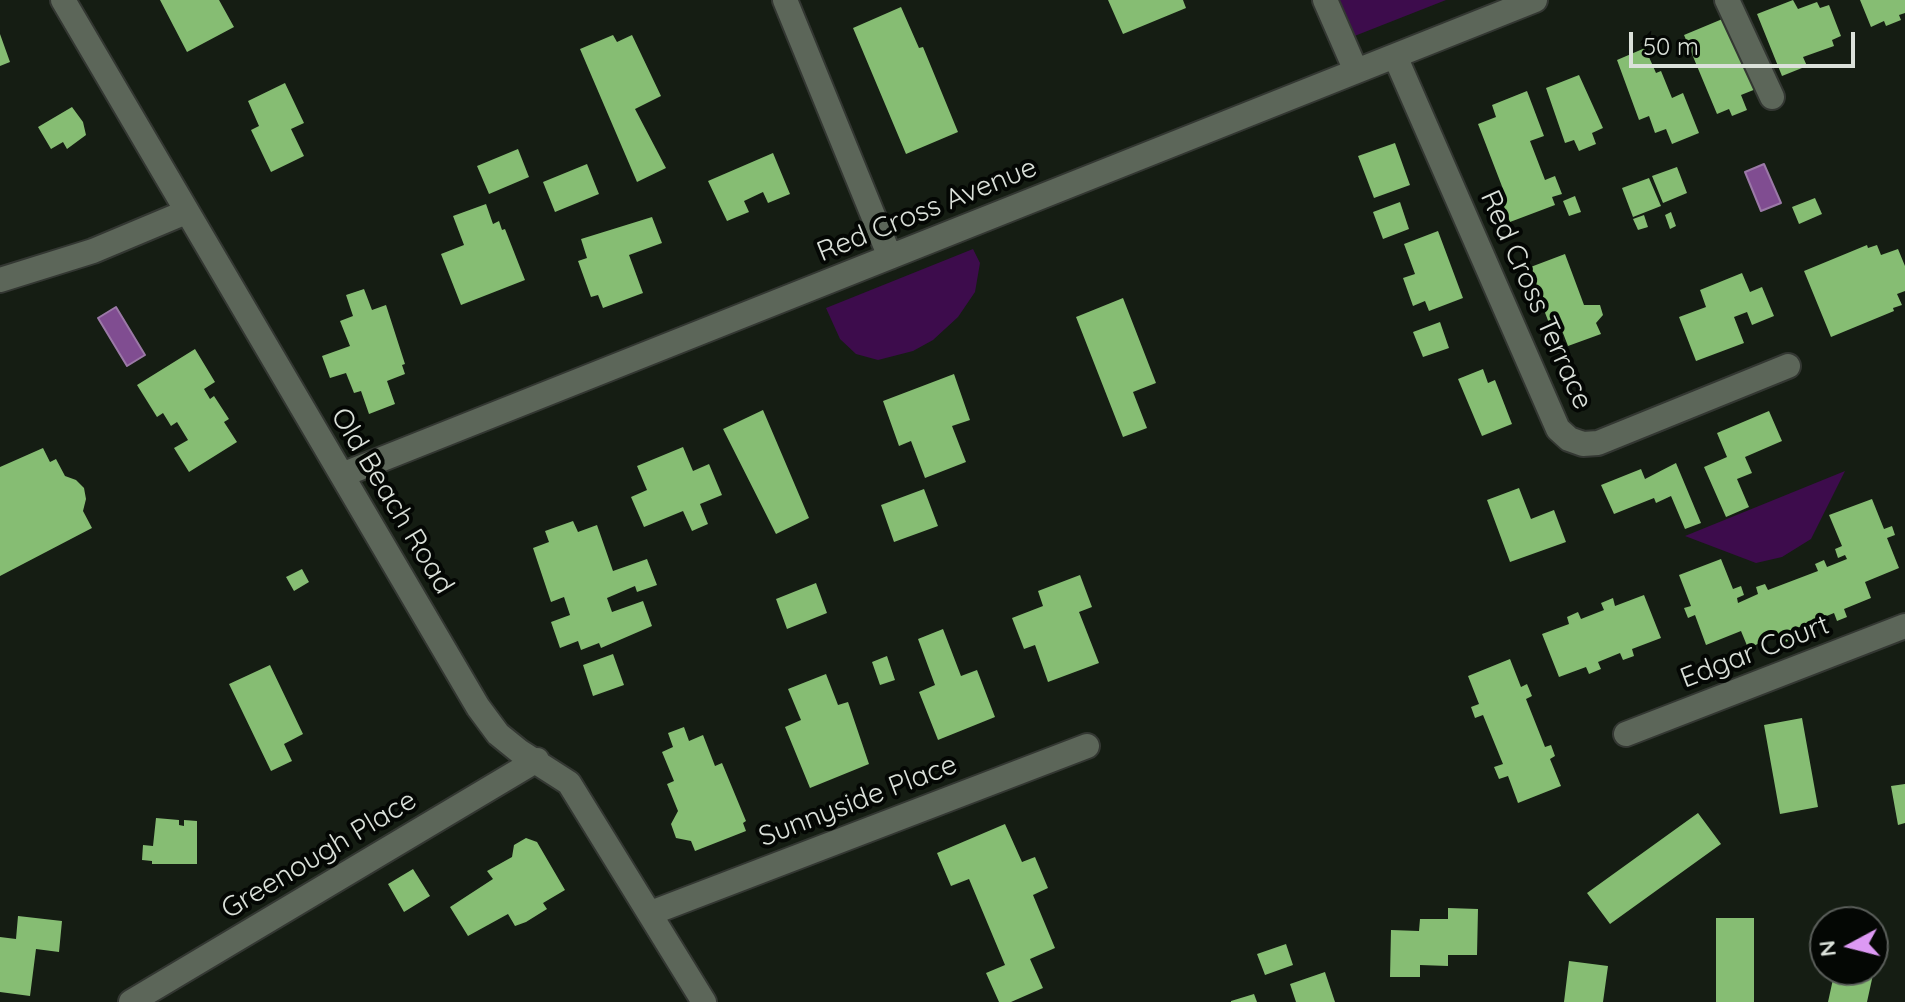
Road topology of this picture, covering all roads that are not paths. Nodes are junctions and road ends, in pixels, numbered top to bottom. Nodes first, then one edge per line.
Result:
1 (63, 0) edge
2 (785, 0) edge
3 (1325, 0) edge
4 (1535, 0) edge
5 (1727, 0) edge
6 (1395, 56) junction
7 (1356, 71) junction
8 (1772, 97) dead end
9 (186, 212) junction
10 (890, 257) junction
11 (0, 280) edge
12 (1788, 366) dead end
13 (342, 475) junction
14 (1905, 626) edge
15 (1626, 734) dead end
16 (1087, 746) dead end
17 (537, 760) junction
18 (651, 913) junction
19 (131, 1002) edge
20 (704, 1002) edge

1 - 9 street, Old Beach Road
2 - 10 street
3 - 7 street
4 - 6 street, Red Cross Avenue
5 - 8 street
6 - 7 street, Red Cross Avenue
6 - 12 street, Red Cross Terrace
7 - 10 street, Red Cross Avenue
9 - 11 street
9 - 13 street, Old Beach Road
10 - 13 street, Red Cross Avenue
13 - 17 street, Old Beach Road
14 - 15 street, Edgar Court
16 - 18 street, Sunnyside Place
17 - 18 street, Old Beach Road
17 - 19 street, Greenough Place
18 - 20 street, Old Beach Road

